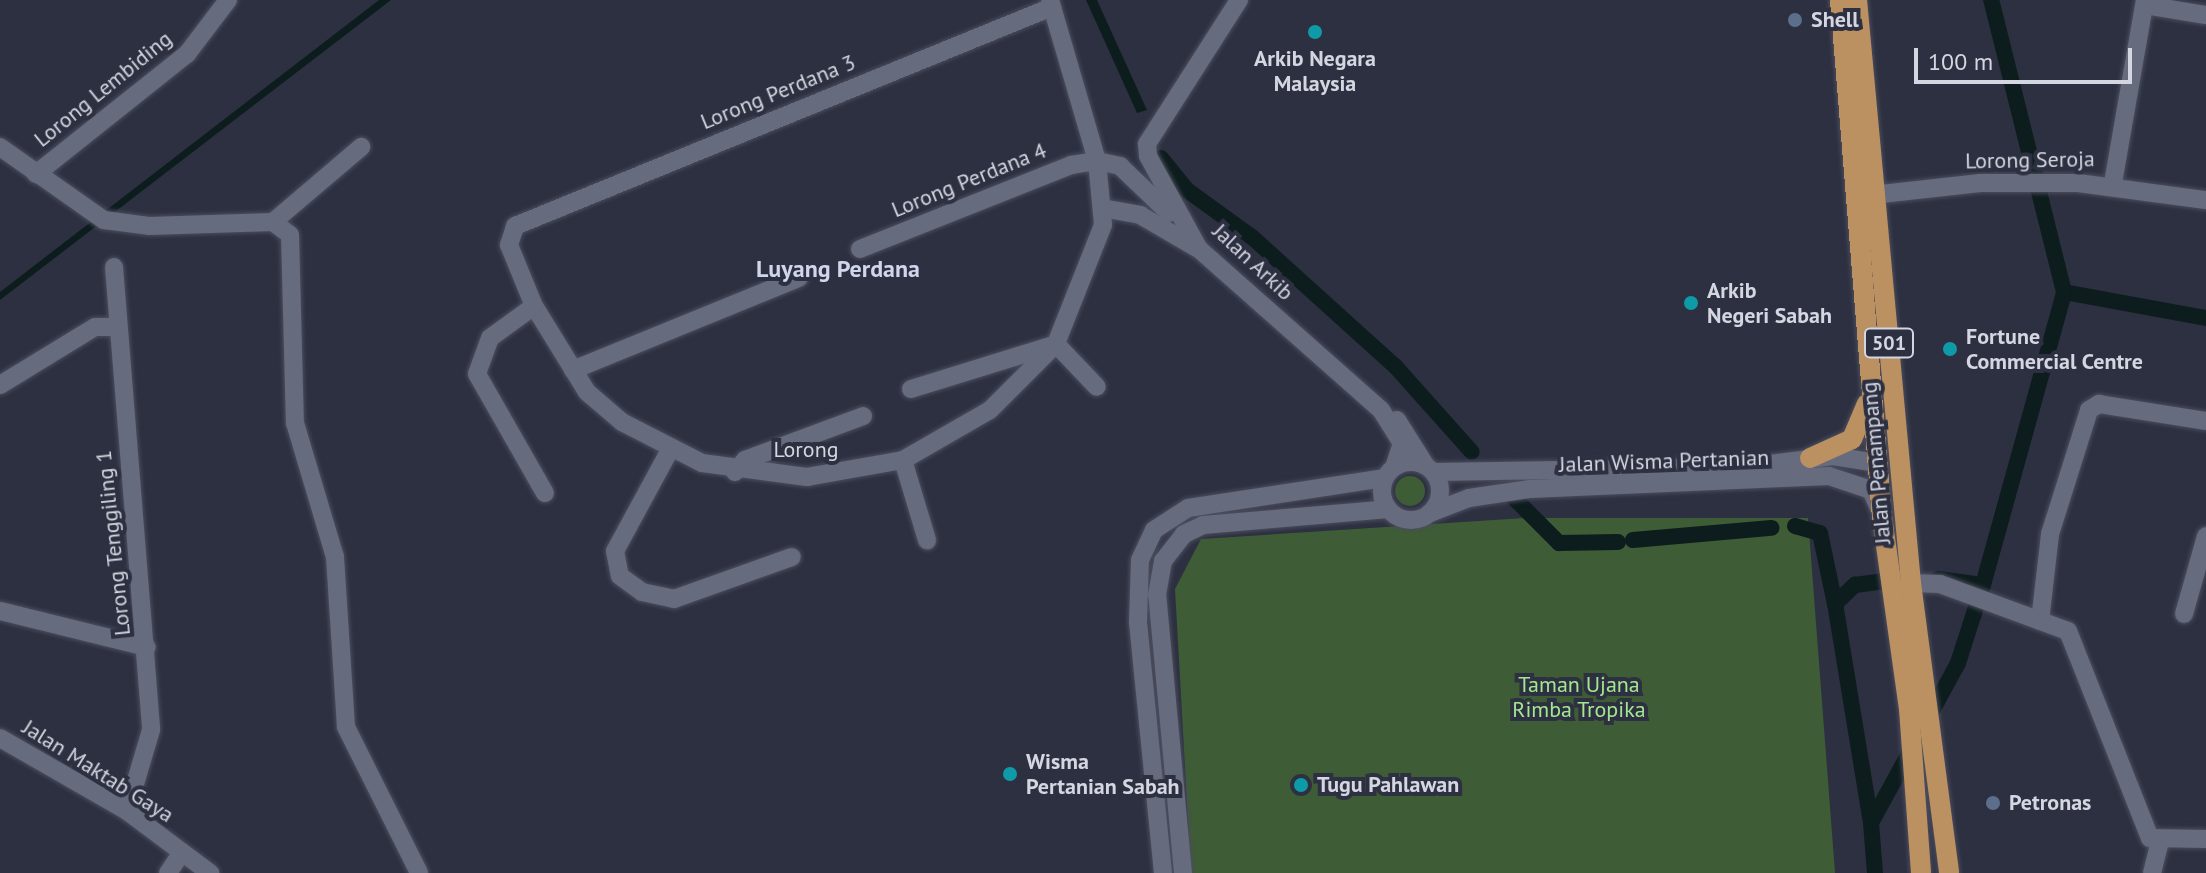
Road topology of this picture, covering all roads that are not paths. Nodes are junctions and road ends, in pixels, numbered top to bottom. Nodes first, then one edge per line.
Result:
1 (228, 0) edge
2 (1239, 0) edge
3 (1840, 0) edge
4 (2145, 2) edge
5 (1051, 3) edge
6 (1857, 4) edge
7 (2206, 15) edge
8 (0, 147) edge
9 (361, 147) dead end
10 (1097, 161) junction
11 (36, 174) junction
12 (2113, 183) junction
13 (1875, 194) junction
14 (1853, 197) junction
15 (2206, 200) edge
16 (1102, 216) junction
17 (1178, 220) junction
18 (273, 222) junction
19 (522, 223) joint
20 (860, 249) dead end
21 (1199, 249) junction
22 (114, 267) dead end
23 (799, 278) dead end
24 (534, 306) junction
25 (116, 327) junction
26 (1056, 344) junction
27 (573, 370) junction
28 (1870, 383) junction
29 (0, 385) edge
30 (1097, 387) dead end
31 (911, 389) dead end
32 (1381, 410) junction
33 (863, 416) dead end
34 (2206, 421) edge
35 (671, 448) junction
36 (1847, 456) junction
37 (1810, 458) junction
38 (903, 460) junction
39 (1877, 463) junction
40 (1430, 469) junction
41 (735, 472) junction
42 (1389, 472) junction
43 (1829, 476) junction
44 (1903, 491) junction
45 (545, 493) dead end
46 (1388, 509) junction
47 (1430, 513) junction
48 (1884, 525) junction
49 (2206, 536) edge
50 (927, 540) dead end
51 (792, 557) dead end
52 (1911, 583) junction
53 (0, 611) edge
54 (2184, 614) dead end
55 (2040, 621) junction
56 (147, 647) junction
57 (0, 738) edge
58 (127, 811) junction
59 (2206, 839) edge
60 (2160, 842) junction
61 (182, 852) junction
62 (168, 873) edge
63 (210, 873) edge
64 (419, 873) edge
65 (1163, 873) edge
66 (1183, 873) edge
67 (1921, 873) edge
68 (1949, 873) edge
69 (2152, 873) edge

1 - 11 street, Lorong Lembiding
2 - 17 street, Jalan Arkib
3 - 14 main road, Jalan Penampang / 501
4 - 7 street
4 - 12 street
5 - 10 street
5 - 19 street, Lorong Perdana 3
6 - 13 main road, Jalan Penampang / 501
8 - 11 street
9 - 18 street
10 - 16 street
10 - 17 street
10 - 20 street, Lorong Perdana 4
11 - 18 street
12 - 13 street, Lorong Seroja
12 - 15 street, Lorong Seroja
13 - 14 street, Lorong Seroja
13 - 44 main road, Jalan Penampang / 501
14 - 28 main road, Jalan Penampang / 501
16 - 21 street
16 - 26 street, Lorong
17 - 21 street, Jalan Arkib
18 - 64 street
19 - 24 street, Lorong
21 - 32 street, Jalan Arkib
22 - 25 street, Lorong Tenggiling 1
23 - 27 street
24 - 27 street, Lorong
24 - 45 street
25 - 29 street
25 - 56 street, Lorong Tenggiling 1
26 - 30 street
26 - 31 street
26 - 38 street, Lorong
27 - 35 street, Lorong
28 - 37 main road
28 - 39 main road, Jalan Penampang / 501
32 - 40 street, Jalan Arkib
32 - 42 street, Jalan Arkib
33 - 41 street
34 - 55 street
35 - 41 street, Lorong
35 - 51 street
36 - 37 street, Jalan Wisma Pertanian
36 - 39 street, Jalan Wisma Pertanian
36 - 43 street
37 - 40 street, Jalan Wisma Pertanian
38 - 41 street, Lorong
38 - 50 street
39 - 44 main road
39 - 48 main road, Jalan Penampang / 501
40 - 42 street
40 - 47 street
42 - 46 street
42 - 65 street
43 - 47 street, Jalan Wisma Pertanian
43 - 48 street, Jalan Wisma Pertanian
44 - 52 main road, Jalan Penampang / 501
46 - 47 street
46 - 66 street
48 - 67 main road, Jalan Penampang / 501
49 - 54 street
52 - 55 street
52 - 68 main road, Jalan Penampang / 501
53 - 56 street
55 - 60 street
56 - 58 street, Lorong Tenggiling 1
57 - 58 street, Jalan Maktab Gaya
58 - 61 street, Jalan Maktab Gaya
59 - 60 street
60 - 69 street
61 - 62 street
61 - 63 street, Jalan Maktab Gaya

